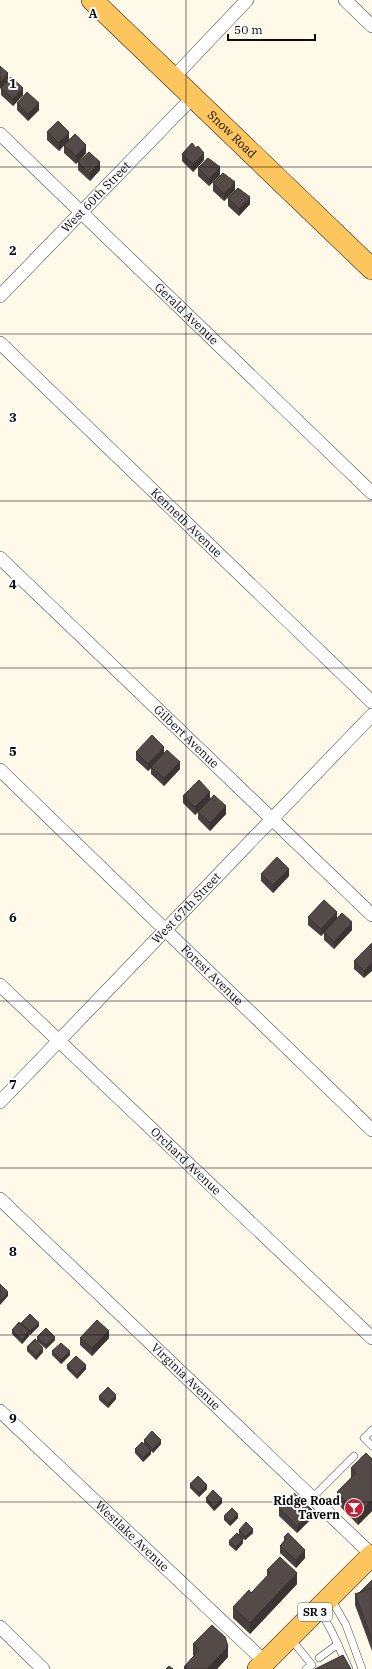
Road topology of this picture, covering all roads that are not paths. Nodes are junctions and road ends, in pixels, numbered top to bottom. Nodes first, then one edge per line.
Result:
1 (92, 0) edge
2 (247, 0) edge
3 (345, 0) edge
4 (372, 26) edge
5 (173, 78) junction
6 (193, 97) junction
7 (0, 134) edge
8 (82, 213) junction
9 (372, 269) edge
10 (0, 296) edge
11 (0, 343) edge
12 (372, 493) edge
13 (0, 558) edge
14 (372, 702) edge
15 (372, 715) edge
16 (0, 770) edge
17 (273, 819) junction
18 (372, 915) edge
19 (165, 930) junction
20 (0, 985) edge
21 (59, 1041) junction
22 (0, 1102) edge
23 (372, 1130) edge
24 (0, 1199) edge
25 (372, 1338) edge
26 (0, 1411) edge
27 (372, 1430) edge
28 (372, 1446) edge
29 (354, 1456) dead end
30 (312, 1498) junction
31 (372, 1555) edge
32 (324, 1603) junction
33 (0, 1627) edge
34 (290, 1637) junction
35 (338, 1644) junction
36 (319, 1658) dead end
37 (264, 1667) edge
38 (43, 1669) edge
39 (306, 1669) edge
40 (349, 1669) edge
41 (362, 1669) edge

1 - 5 main road, Snow Road
2 - 5 street
3 - 4 street
5 - 6 main road, Snow Road
6 - 8 street, West 60th Street
6 - 9 main road, Snow Road
7 - 8 street, Gerald Avenue
8 - 10 street, West 60th Street
8 - 12 street, Gerald Avenue
11 - 14 street, Kenneth Avenue
13 - 17 street, Gilbert Avenue
15 - 17 street, West 67th Street
16 - 19 street, Forest Avenue
17 - 18 street, Gilbert Avenue
17 - 19 street, West 67th Street
19 - 21 street, West 67th Street
19 - 23 street, Forest Avenue
20 - 21 street, Orchard Avenue
21 - 22 street, West 67th Street
21 - 25 street, Orchard Avenue
24 - 30 street, Virginia Avenue
26 - 37 street, Westlake Avenue
27 - 28 lane
29 - 30 lane
30 - 31 street, Virginia Avenue
31 - 32 main road, SR 3
32 - 34 main road, SR 3
32 - 35 lane
32 - 41 lane
33 - 38 street
34 - 37 main road, SR 3
34 - 39 lane
35 - 36 lane
35 - 40 lane

